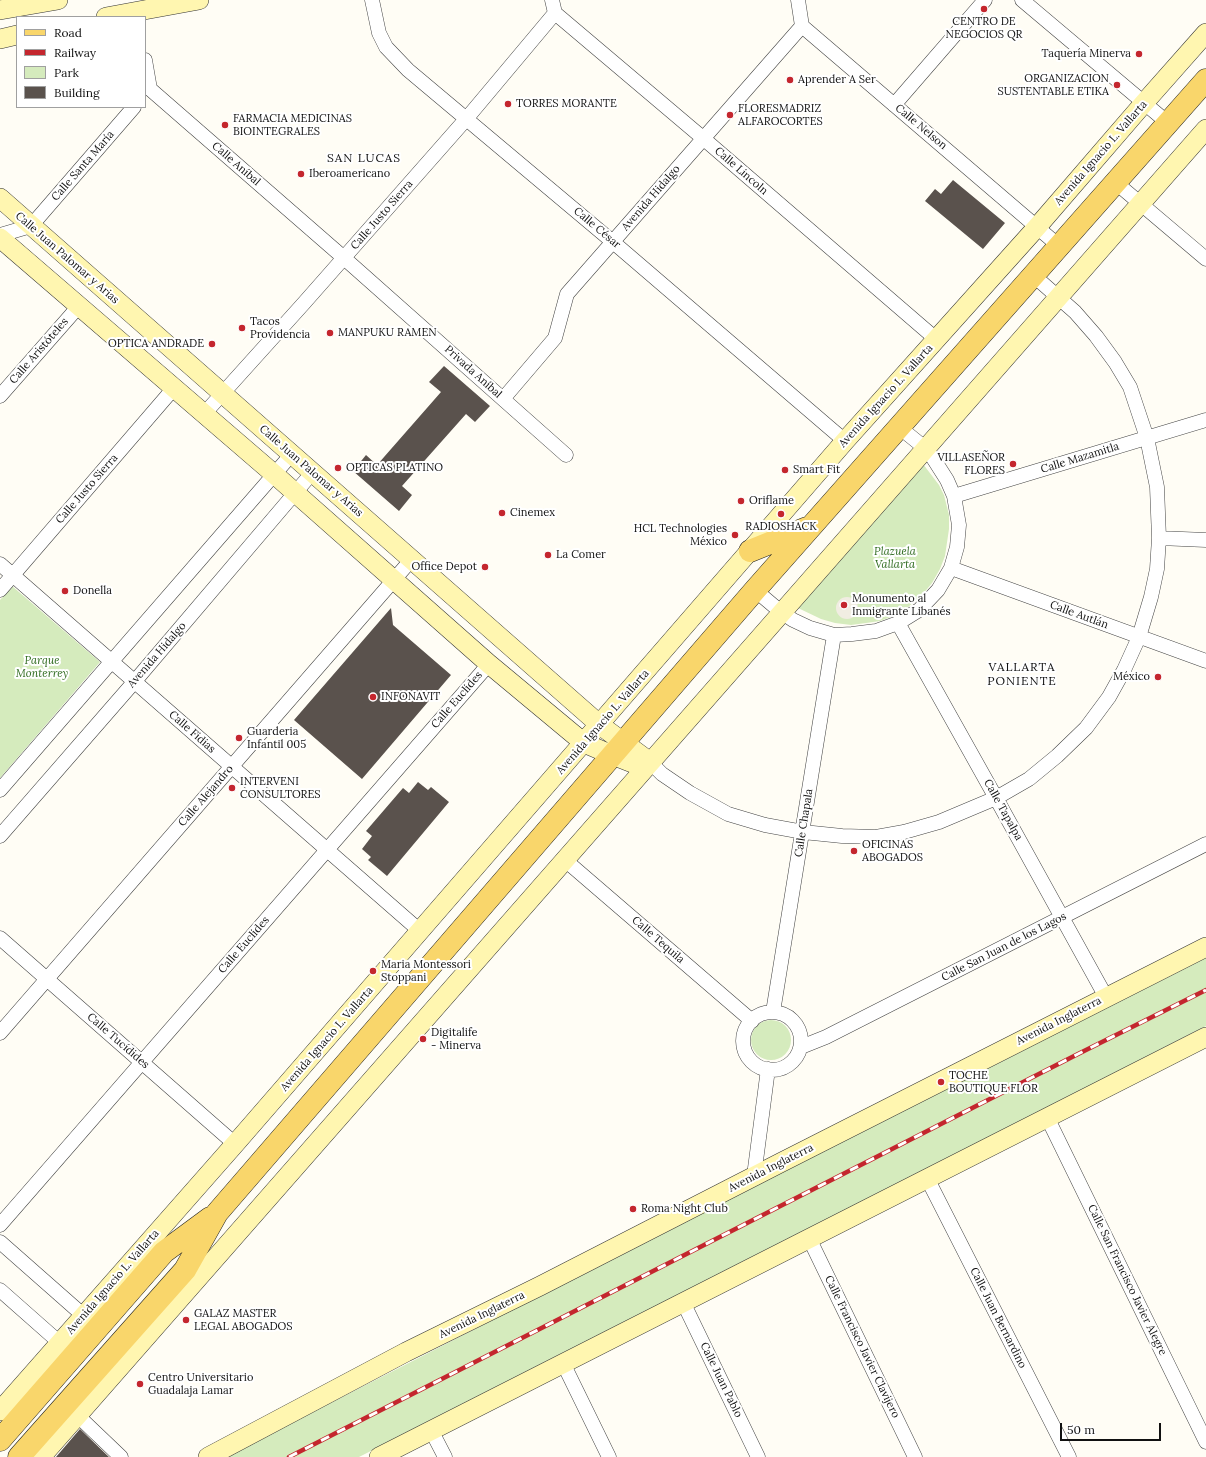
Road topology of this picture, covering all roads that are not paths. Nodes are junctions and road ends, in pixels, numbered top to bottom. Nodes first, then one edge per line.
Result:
1 (58, 0) edge
2 (199, 0) edge
3 (372, 0) edge
4 (798, 0) edge
5 (985, 0) edge
6 (1022, 0) edge
7 (554, 6) edge
8 (137, 9) edge
9 (0, 10) edge
10 (110, 16) edge
11 (802, 26) junction
12 (1206, 33) edge
13 (16, 35) edge
14 (0, 38) edge
15 (146, 76) edge
16 (1206, 80) edge
17 (147, 91) edge
18 (1144, 103) junction
19 (894, 104) junction
20 (133, 108) edge
21 (467, 118) junction
22 (1168, 123) junction
23 (1206, 129) edge
24 (704, 139) junction
25 (1116, 182) junction
26 (0, 198) edge
27 (1140, 203) junction
28 (31, 226) junction
29 (1037, 227) junction
30 (0, 237) edge
31 (613, 242) junction
32 (1059, 246) junction
33 (344, 258) junction
34 (1206, 259) edge
35 (1033, 275) junction
36 (1058, 296) junction
37 (79, 306) junction
38 (936, 339) junction
39 (174, 388) junction
40 (222, 394) junction
41 (0, 396) edge
42 (503, 399) junction
43 (204, 414) junction
44 (1206, 420) edge
45 (899, 427) junction
46 (1147, 438) junction
47 (845, 441) junction
48 (925, 448) junction
49 (566, 454) dead end
50 (291, 455) junction
51 (312, 473) junction
52 (274, 474) junction
53 (295, 493) junction
54 (954, 496) junction
55 (812, 526) junction
56 (1159, 538) junction
57 (1206, 540) edge
58 (750, 551) junction
59 (412, 559) junction
60 (0, 564) edge
61 (951, 568) junction
62 (13, 575) junction
63 (394, 580) junction
64 (0, 590) edge
65 (755, 590) junction
66 (781, 612) junction
67 (898, 623) junction
68 (834, 635) junction
69 (1139, 637) junction
70 (112, 661) junction
71 (1206, 661) edge
72 (489, 664) junction
73 (134, 681) junction
74 (600, 725) junction
75 (584, 743) junction
76 (618, 748) junction
77 (232, 767) junction
78 (652, 768) junction
79 (0, 790) edge
80 (996, 798) junction
81 (803, 832) junction
82 (0, 836) edge
83 (1206, 844) edge
84 (327, 850) junction
85 (565, 860) junction
86 (1062, 918) junction
87 (420, 931) junction
88 (0, 938) edge
89 (1206, 947) edge
90 (47, 979) junction
91 (1106, 998) junction
92 (773, 1012) junction
93 (752, 1021) junction
94 (0, 1033) edge
95 (1206, 1037) edge
96 (801, 1047) junction
97 (142, 1062) junction
98 (768, 1069) junction
99 (1047, 1117) junction
100 (236, 1144) junction
101 (754, 1176) junction
102 (927, 1178) junction
103 (217, 1213) junction
104 (0, 1225) edge
105 (809, 1238) junction
106 (0, 1242) edge
107 (0, 1290) edge
108 (684, 1302) junction
109 (84, 1316) junction
110 (60, 1343) junction
111 (563, 1363) junction
112 (0, 1411) edge
113 (77, 1415) junction
114 (431, 1430) junction
115 (0, 1440) edge
116 (1206, 1442) edge
117 (19, 1457) edge
118 (41, 1457) edge
119 (121, 1457) edge
120 (209, 1457) edge
121 (379, 1457) edge
122 (445, 1457) edge
123 (609, 1457) edge
124 (758, 1457) edge
125 (915, 1457) edge
126 (1068, 1457) edge

1 - 9 street
2 - 8 street
3 - 21 street, Calle César
4 - 11 street
5 - 19 street
6 - 18 street
7 - 21 street, Calle Justo Sierra
7 - 24 street, Calle Lincoln
8 - 10 street
11 - 19 street, Calle Nelson
11 - 24 street, Avenida Hidalgo
12 - 18 street, Avenida Ignacio L. Vallarta
13 - 14 street
15 - 17 street, Calle Aníbal
16 - 22 main road, Avenida Ignacio L. Vallarta
17 - 33 street, Calle Aníbal
18 - 22 street
18 - 29 street, Avenida Ignacio L. Vallarta
19 - 29 street, Calle Nelson
20 - 28 street, Calle Santa María
21 - 31 street, Calle César
21 - 33 street, Calle Justo Sierra
22 - 25 main road, Avenida Ignacio L. Vallarta
23 - 27 street
24 - 31 street, Avenida Hidalgo
24 - 38 street, Calle Lincoln
25 - 27 street
25 - 32 main road, Avenida Ignacio L. Vallarta
26 - 28 street, Calle Juan Palomar y Arias
27 - 34 street
27 - 36 street
28 - 30 street
28 - 40 street, Calle Juan Palomar y Arias
29 - 32 street, Calle Nelson
29 - 38 street, Avenida Ignacio L. Vallarta
30 - 37 street
31 - 42 street, Avenida Hidalgo
31 - 47 street, Calle César
32 - 35 main road, Avenida Ignacio L. Vallarta
33 - 40 street, Calle Justo Sierra
33 - 42 street, Privada Aníbal
35 - 36 street
35 - 45 main road, Avenida Ignacio L. Vallarta
36 - 46 street
36 - 48 street
37 - 39 street
37 - 41 street, Calle Aristóteles
38 - 47 street, Avenida Ignacio L. Vallarta
39 - 43 street
39 - 62 street, Calle Justo Sierra
40 - 43 street, Calle Justo Sierra
40 - 50 street, Calle Juan Palomar y Arias
42 - 49 street, Privada Aníbal
43 - 52 street
44 - 46 street, Calle Mazamitla
45 - 48 street
45 - 55 main road, Avenida Ignacio L. Vallarta
46 - 54 street, Calle Mazamitla
46 - 56 street
47 - 58 street, Avenida Ignacio L. Vallarta
48 - 54 street
48 - 66 street
50 - 51 street, Calle Juan Palomar y Arias
50 - 52 street
51 - 53 street, Avenida Hidalgo
51 - 59 street, Calle Juan Palomar y Arias
52 - 53 street
52 - 70 street
53 - 63 street
53 - 73 street, Avenida Hidalgo
54 - 61 street
55 - 58 main road
55 - 65 main road, Avenida Ignacio L. Vallarta
56 - 57 street
56 - 69 street
58 - 74 street, Avenida Ignacio L. Vallarta
59 - 63 street, Calle Alejandro
59 - 74 street, Calle Juan Palomar y Arias
60 - 62 street, Calle Fidias
61 - 67 street
61 - 69 street, Calle Autlán
62 - 64 street, Calle Justo Sierra
62 - 70 street, Calle Fidias
63 - 72 street
63 - 77 street, Calle Alejandro
65 - 66 street
65 - 76 main road, Avenida Ignacio L. Vallarta
66 - 68 street
66 - 78 street
67 - 68 street
67 - 80 street, Calle Tapalpa
68 - 81 street, Calle Chapala
69 - 71 street, Calle Autlán
69 - 80 street
70 - 73 street, Calle Fidias
70 - 79 street
72 - 75 street
72 - 84 street, Calle Euclides
73 - 77 street, Calle Fidias
73 - 82 street, Avenida Hidalgo
74 - 75 street, Avenida Ignacio L. Vallarta
74 - 76 street, Calle Juan Palomar y Arias
75 - 76 street
75 - 87 street, Avenida Ignacio L. Vallarta
76 - 78 street
76 - 103 main road, Avenida Ignacio L. Vallarta
77 - 84 street, Calle Fidias
77 - 90 street, Calle Alejandro
78 - 81 street
78 - 85 street
80 - 81 street
80 - 86 street, Calle Tapalpa
81 - 92 street, Calle Chapala
83 - 86 street, Calle San Juan de los Lagos
84 - 87 street, Calle Fidias
84 - 97 street, Calle Euclides
85 - 93 street, Calle Tequila
85 - 113 street
86 - 91 street, Calle Tapalpa
86 - 96 street, Calle San Juan de los Lagos
87 - 100 street, Avenida Ignacio L. Vallarta
88 - 90 street, Calle Tucídides
89 - 91 street, Avenida Inglaterra
90 - 94 street, Calle Alejandro
90 - 97 street, Calle Tucídides
91 - 101 street, Avenida Inglaterra
92 - 93 street
92 - 96 street
93 - 98 street
95 - 99 street
96 - 98 street
97 - 100 street, Calle Tucídides
97 - 104 street, Calle Euclides
98 - 101 street
99 - 102 street
99 - 116 street, Calle San Francisco Javier Alegre
100 - 109 street, Avenida Ignacio L. Vallarta
101 - 120 street, Avenida Inglaterra
102 - 105 street
102 - 126 street, Calle Juan Bernardino
103 - 115 main road, Avenida Ignacio L. Vallarta
103 - 117 main road, Avenida Ignacio L. Vallarta
105 - 108 street
105 - 125 street, Calle Francisco Javier Clavijero
106 - 109 street
107 - 110 street
108 - 111 street
108 - 124 street, Calle Juan Pablo
109 - 110 street, Avenida Ignacio L. Vallarta
110 - 112 street, Avenida Ignacio L. Vallarta
111 - 114 street
111 - 123 street
113 - 118 street
113 - 119 street
114 - 121 street
114 - 122 street

